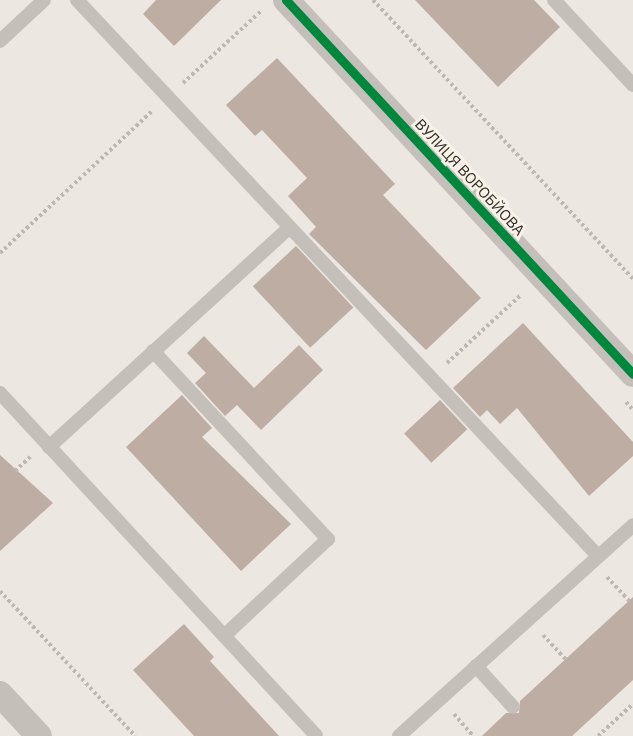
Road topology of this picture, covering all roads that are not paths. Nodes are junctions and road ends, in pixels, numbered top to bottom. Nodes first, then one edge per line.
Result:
1 (44, 0) edge
2 (77, 0) edge
3 (554, 0) edge
4 (277, 2) edge
5 (0, 41) edge
6 (633, 85) edge
7 (290, 227) junction
8 (153, 351) junction
9 (633, 374) edge
10 (0, 393) edge
11 (49, 447) junction
12 (633, 525) edge
13 (595, 559) junction
14 (224, 636) junction
15 (476, 666) junction
16 (0, 694) edge
17 (513, 708) dead end
18 (39, 736) edge
19 (316, 736) edge
20 (399, 736) edge

1 - 5 lane
2 - 7 lane
3 - 6 lane
4 - 9 street, ВУЛИЦЯ ВОРОБЙОВА
7 - 8 lane
7 - 13 lane
8 - 11 lane
8 - 14 lane
10 - 11 lane
11 - 14 lane
12 - 13 lane
13 - 15 lane
14 - 19 lane
15 - 17 lane
15 - 20 lane
16 - 18 street

